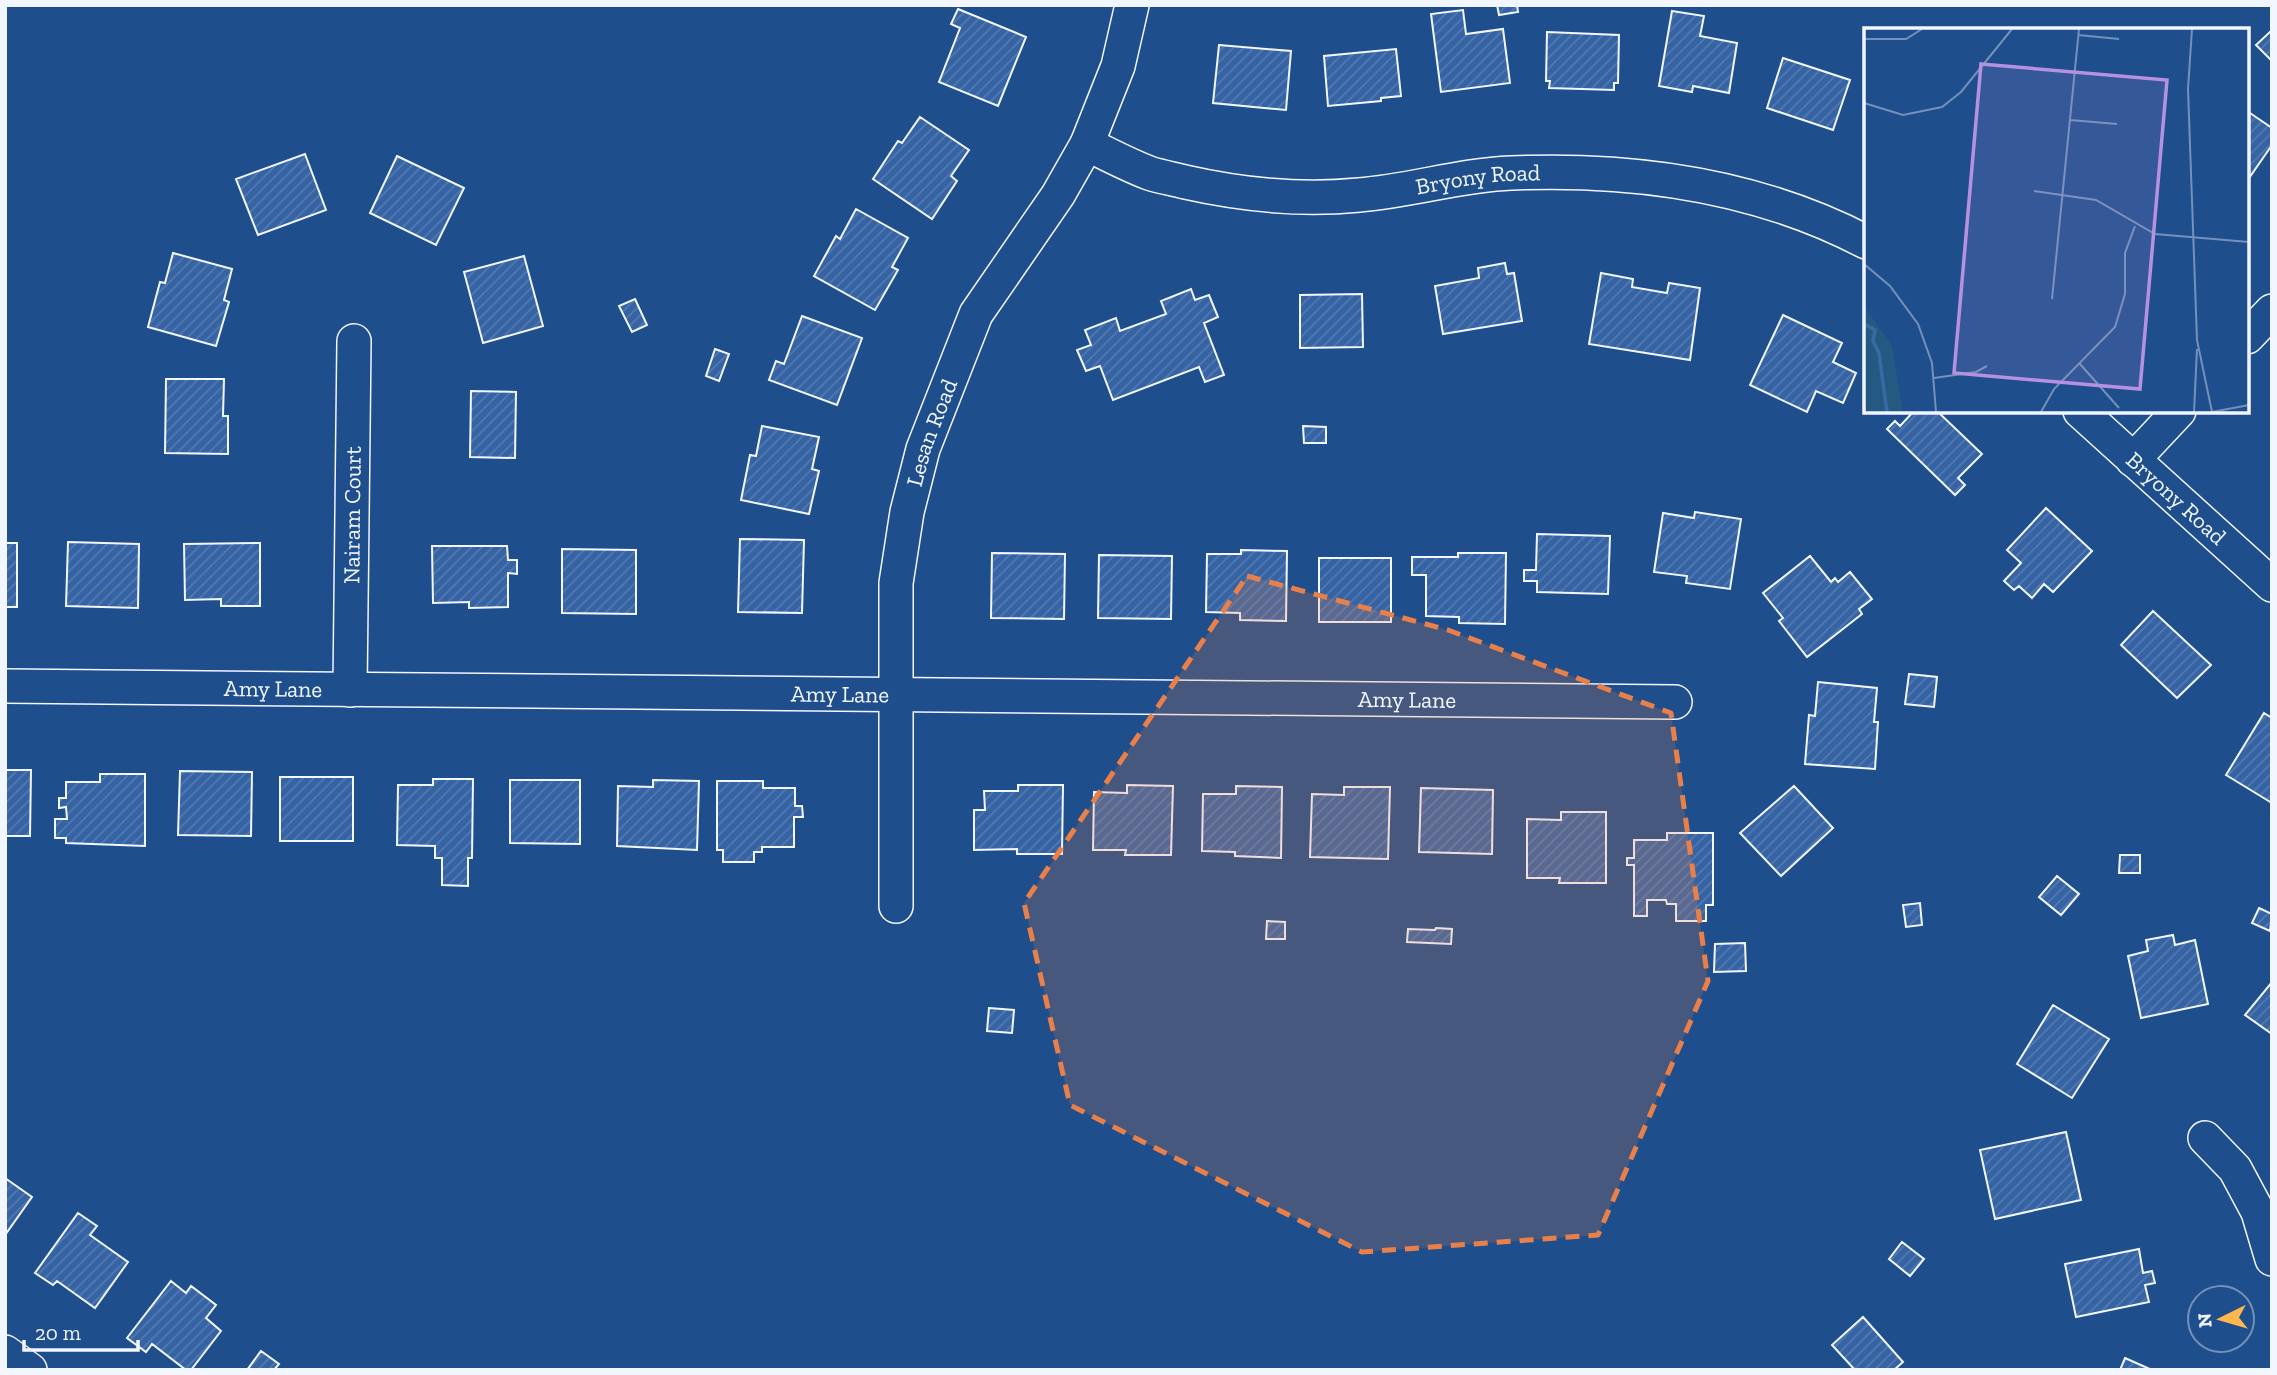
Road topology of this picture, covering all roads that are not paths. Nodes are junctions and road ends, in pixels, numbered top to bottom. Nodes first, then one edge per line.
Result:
1 (1132, 5) edge
2 (1087, 144) junction
3 (1864, 241) edge
4 (2272, 311) edge
5 (2249, 335) edge
6 (354, 341) dead end
7 (2082, 413) edge
8 (2177, 413) edge
9 (2133, 460) junction
10 (2272, 585) edge
11 (5, 686) edge
12 (350, 690) junction
13 (895, 695) junction
14 (1675, 702) dead end
15 (896, 906) dead end
16 (2205, 1138) dead end
17 (2272, 1259) edge
18 (5, 1352) edge
19 (30, 1370) edge

1 - 2 street, Lesan Road
2 - 3 street, Bryony Road
2 - 13 street, Lesan Road
4 - 5 street
6 - 12 street, Nairam Court
7 - 9 street, Bryony Road
8 - 9 street
9 - 10 street, Bryony Road
11 - 12 street, Amy Lane
12 - 13 street, Amy Lane
13 - 14 street, Amy Lane
13 - 15 street, Lesan Road
16 - 17 street
18 - 19 street

